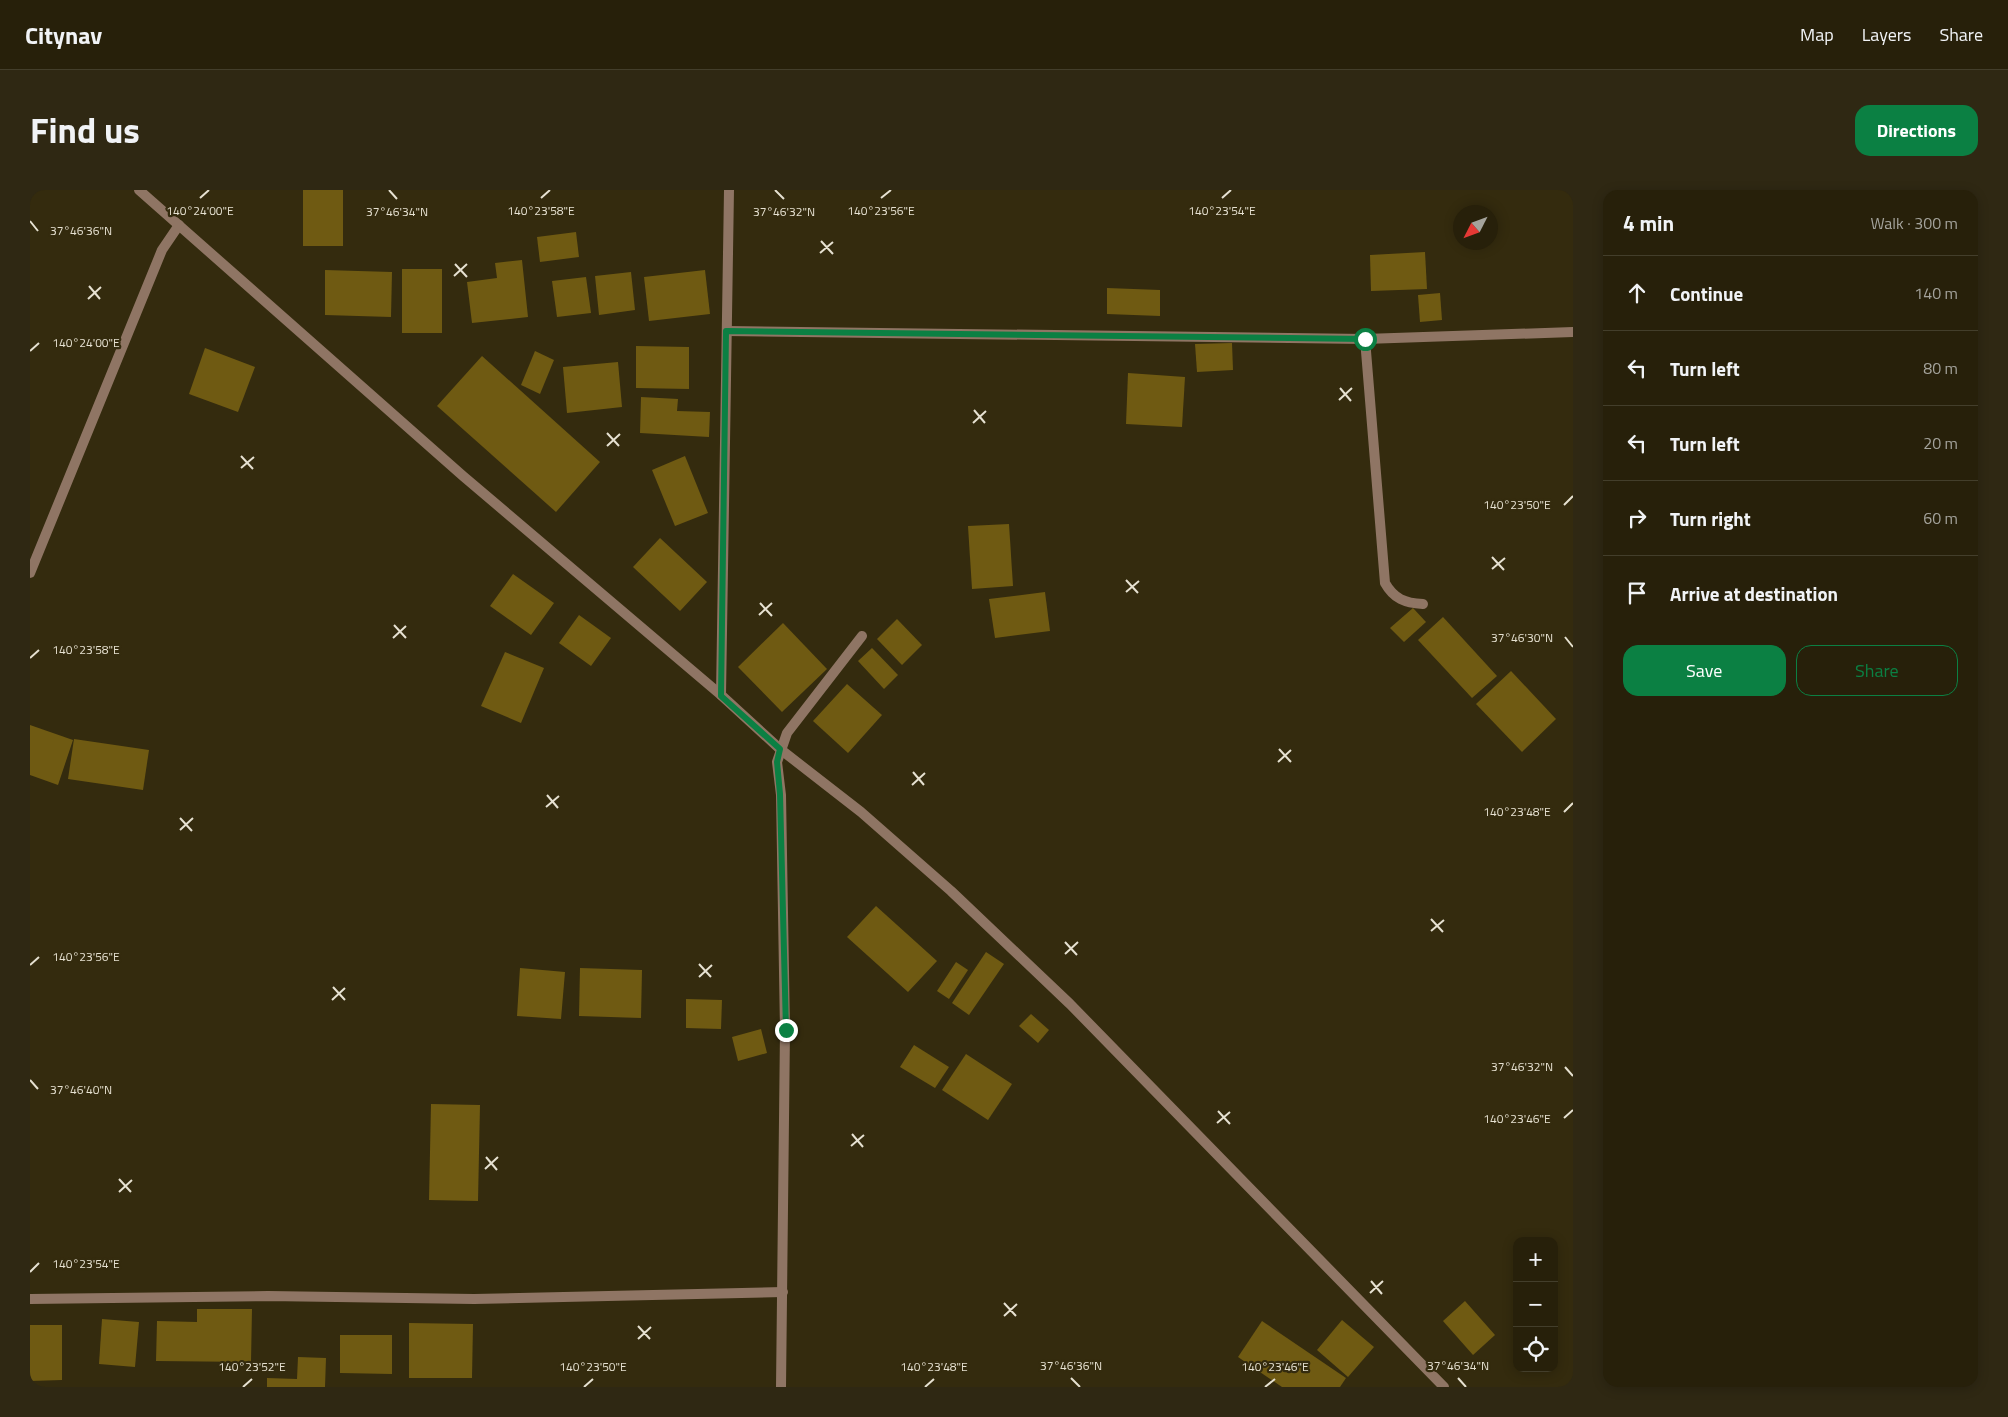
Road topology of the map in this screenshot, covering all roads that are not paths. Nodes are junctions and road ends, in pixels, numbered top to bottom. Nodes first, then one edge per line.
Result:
1 (139, 190) edge
2 (729, 190) edge
3 (179, 225) junction
4 (726, 331) junction
5 (1573, 332) edge
6 (1365, 339) junction
7 (30, 573) edge
8 (1423, 604) dead end
9 (862, 636) dead end
10 (721, 696) junction
11 (780, 749) junction
12 (783, 1292) junction
13 (30, 1299) edge
14 (782, 1387) edge
15 (1444, 1387) edge

1 - 3 street
2 - 4 street
3 - 7 street
3 - 10 street
4 - 6 street
4 - 10 street
5 - 6 street
6 - 8 street
9 - 11 street
10 - 11 street
11 - 12 street
11 - 15 street
12 - 13 street
12 - 14 street

